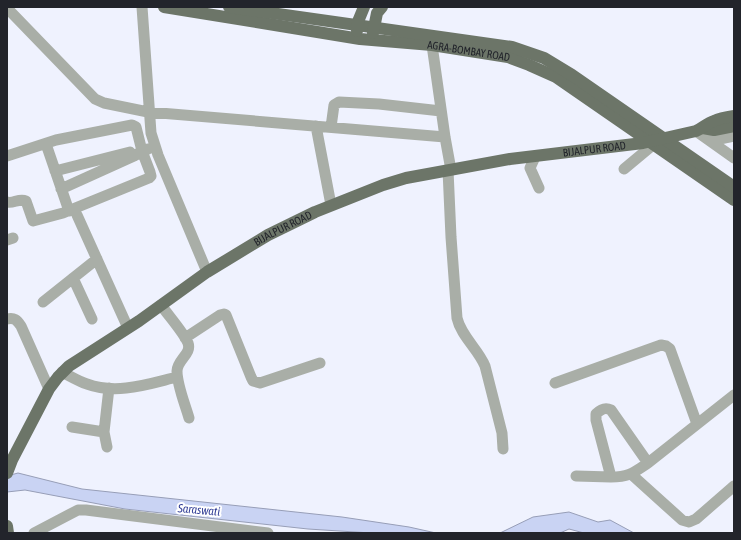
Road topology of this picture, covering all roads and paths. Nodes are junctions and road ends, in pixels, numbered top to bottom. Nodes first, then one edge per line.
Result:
1 (142, 7) edge
2 (164, 7) edge
3 (230, 7) edge
4 (364, 7) edge
5 (382, 7) edge
6 (7, 8) edge
7 (358, 24) junction
8 (373, 26) junction
9 (356, 38) junction
10 (372, 40) junction
11 (432, 45) junction
12 (441, 111) junction
13 (148, 112) junction
14 (734, 116) edge
15 (316, 126) junction
16 (734, 126) edge
17 (330, 127) junction
18 (700, 129) junction
19 (445, 136) junction
20 (734, 136) edge
21 (665, 138) junction
22 (710, 141) junction
23 (652, 143) junction
24 (46, 144) junction
25 (149, 148) junction
26 (7, 156) edge
27 (535, 157) junction
28 (734, 158) edge
29 (624, 169) dead end
30 (450, 170) junction
31 (55, 171) junction
32 (734, 186) edge
33 (539, 188) dead end
34 (61, 189) junction
35 (734, 200) edge
36 (7, 202) edge
37 (331, 205) junction
38 (73, 213) junction
39 (97, 259) junction
40 (207, 272) junction
41 (73, 278) junction
42 (43, 302) dead end
43 (161, 305) junction
44 (7, 319) edge
45 (92, 319) dead end
46 (128, 328) junction
47 (185, 338) junction
48 (320, 363) dead end
49 (62, 372) junction
50 (178, 377) junction
51 (555, 383) dead end
52 (109, 388) junction
53 (49, 389) junction
54 (734, 395) edge
55 (189, 418) dead end
56 (698, 424) junction
57 (72, 427) dead end
58 (104, 432) junction
59 (107, 446) dead end
60 (503, 448) dead end
61 (648, 463) junction
62 (8, 467) edge
63 (631, 474) junction
64 (576, 476) dead end
65 (611, 477) junction
66 (734, 486) edge
67 (7, 526) edge
68 (8, 533) edge
69 (34, 533) edge
70 (268, 533) edge

1 - 13 street
2 - 9 main road, AGRA-BOMBAY ROAD
3 - 7 main road
4 - 7 main road
5 - 8 main road
6 - 13 street
7 - 8 main road, AGRA-BOMBAY ROAD
7 - 9 main road
8 - 10 main road
8 - 21 main road, AGRA-BOMBAY ROAD
9 - 10 main road, AGRA-BOMBAY ROAD
10 - 11 main road, AGRA-BOMBAY ROAD
11 - 12 street
11 - 23 main road, AGRA-BOMBAY ROAD
12 - 17 street
12 - 19 street
13 - 15 street
13 - 25 street
14 - 18 main road
15 - 17 street
15 - 37 street
16 - 18 main road
17 - 19 street
18 - 21 main road, BIJALPUR ROAD
18 - 22 street
19 - 30 street
20 - 22 street
21 - 23 main road, BIJALPUR ROAD
21 - 32 main road, AGRA-BOMBAY ROAD
22 - 28 street
23 - 27 main road, BIJALPUR ROAD
23 - 29 street
23 - 35 main road, AGRA-BOMBAY ROAD
24 - 25 street
24 - 26 street
24 - 31 street
25 - 31 street
25 - 34 street
25 - 38 street
25 - 40 street
27 - 30 main road, BIJALPUR ROAD
27 - 33 street
30 - 37 main road, BIJALPUR ROAD
30 - 60 street
31 - 34 street
34 - 38 street
36 - 38 street
37 - 40 main road, BIJALPUR ROAD
38 - 39 street
39 - 41 street
39 - 46 street
40 - 43 main road, BIJALPUR ROAD
41 - 42 street
41 - 45 street
43 - 46 main road, BIJALPUR ROAD
43 - 47 street
44 - 53 street
46 - 49 main road, BIJALPUR ROAD
47 - 48 street
47 - 50 street
49 - 52 street
49 - 53 main road, BIJALPUR ROAD
50 - 52 street
50 - 55 street
51 - 56 street
52 - 58 street
53 - 62 main road, BIJALPUR ROAD
54 - 56 street
56 - 61 street
57 - 58 street
58 - 59 street
61 - 63 street
61 - 65 street
63 - 65 street
63 - 66 street
64 - 65 street
67 - 68 main road
69 - 70 street

